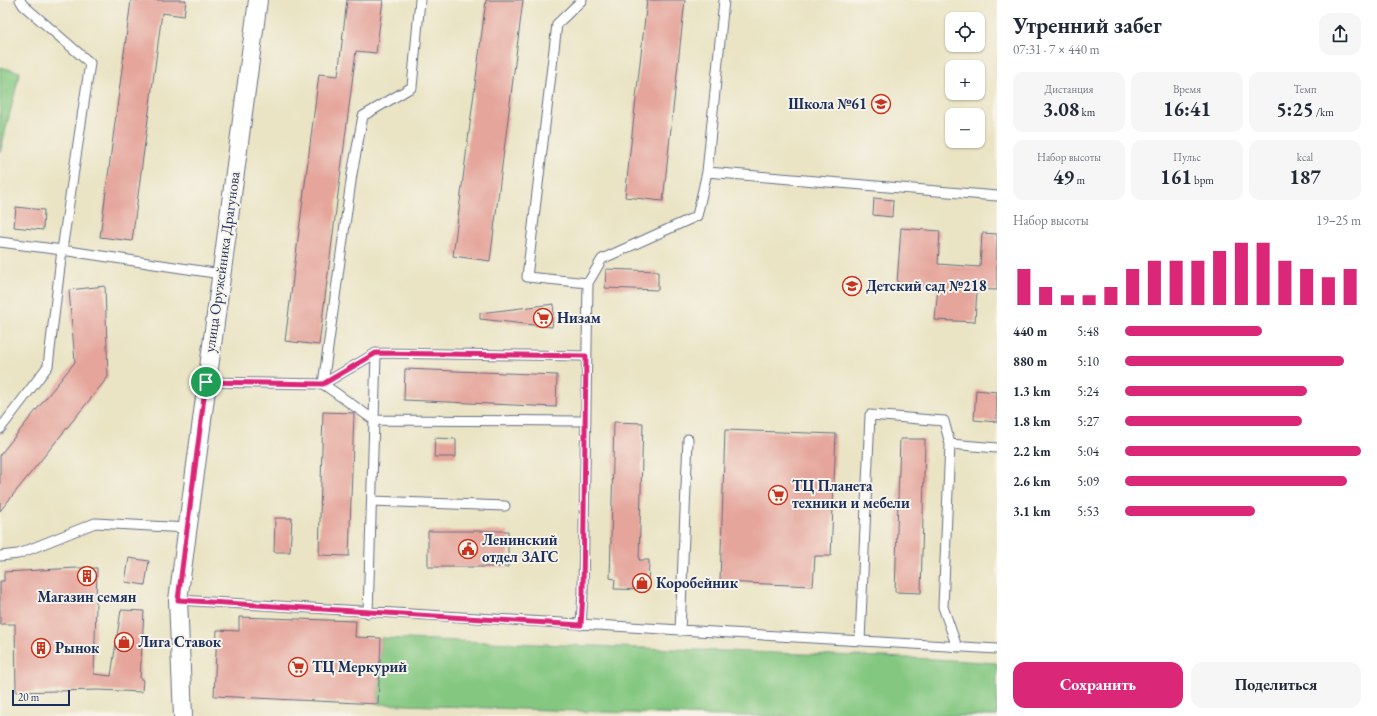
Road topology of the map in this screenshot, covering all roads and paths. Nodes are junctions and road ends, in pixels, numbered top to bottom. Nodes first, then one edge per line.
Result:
1 (20, 0) edge
2 (258, 0) edge
3 (420, 0) edge
4 (582, 0) edge
5 (724, 0) edge
6 (707, 172) junction
7 (997, 196) edge
8 (0, 242) edge
9 (62, 250) junction
10 (222, 274) junction
11 (588, 283) junction
12 (376, 353) junction
13 (586, 356) junction
14 (206, 382) junction
15 (323, 384) junction
16 (374, 420) junction
17 (586, 421) junction
18 (0, 429) edge
19 (688, 439) dead end
20 (950, 444) junction
21 (997, 448) edge
22 (372, 501) junction
23 (506, 506) dead end
24 (187, 528) junction
25 (0, 556) edge
26 (178, 600) junction
27 (368, 613) junction
28 (581, 625) junction
29 (680, 631) junction
30 (860, 641) junction
31 (957, 647) junction
32 (997, 649) edge
33 (183, 716) edge

1 - 9 lane
2 - 10 street, улица Оружейника Драгунова
3 - 15 lane
4 - 11 lane
5 - 6 lane
6 - 7 lane
6 - 11 lane
8 - 9 lane
9 - 10 lane
9 - 18 lane
10 - 14 street, улица Оружейника Драгунова
11 - 13 lane
12 - 13 lane
12 - 15 lane
12 - 16 lane
13 - 17 lane
14 - 15 lane
14 - 24 street, улица Оружейника Драгунова
15 - 16 lane
16 - 17 lane
16 - 22 lane
17 - 28 lane
19 - 29 lane
20 - 21 lane
20 - 30 lane
20 - 31 lane
22 - 23 lane
22 - 27 lane
24 - 25 lane
24 - 26 street, улица Оружейника Драгунова
26 - 27 lane
26 - 33 street, улица Оружейника Драгунова
27 - 28 lane
28 - 29 lane
29 - 30 lane
30 - 31 lane
31 - 32 lane

